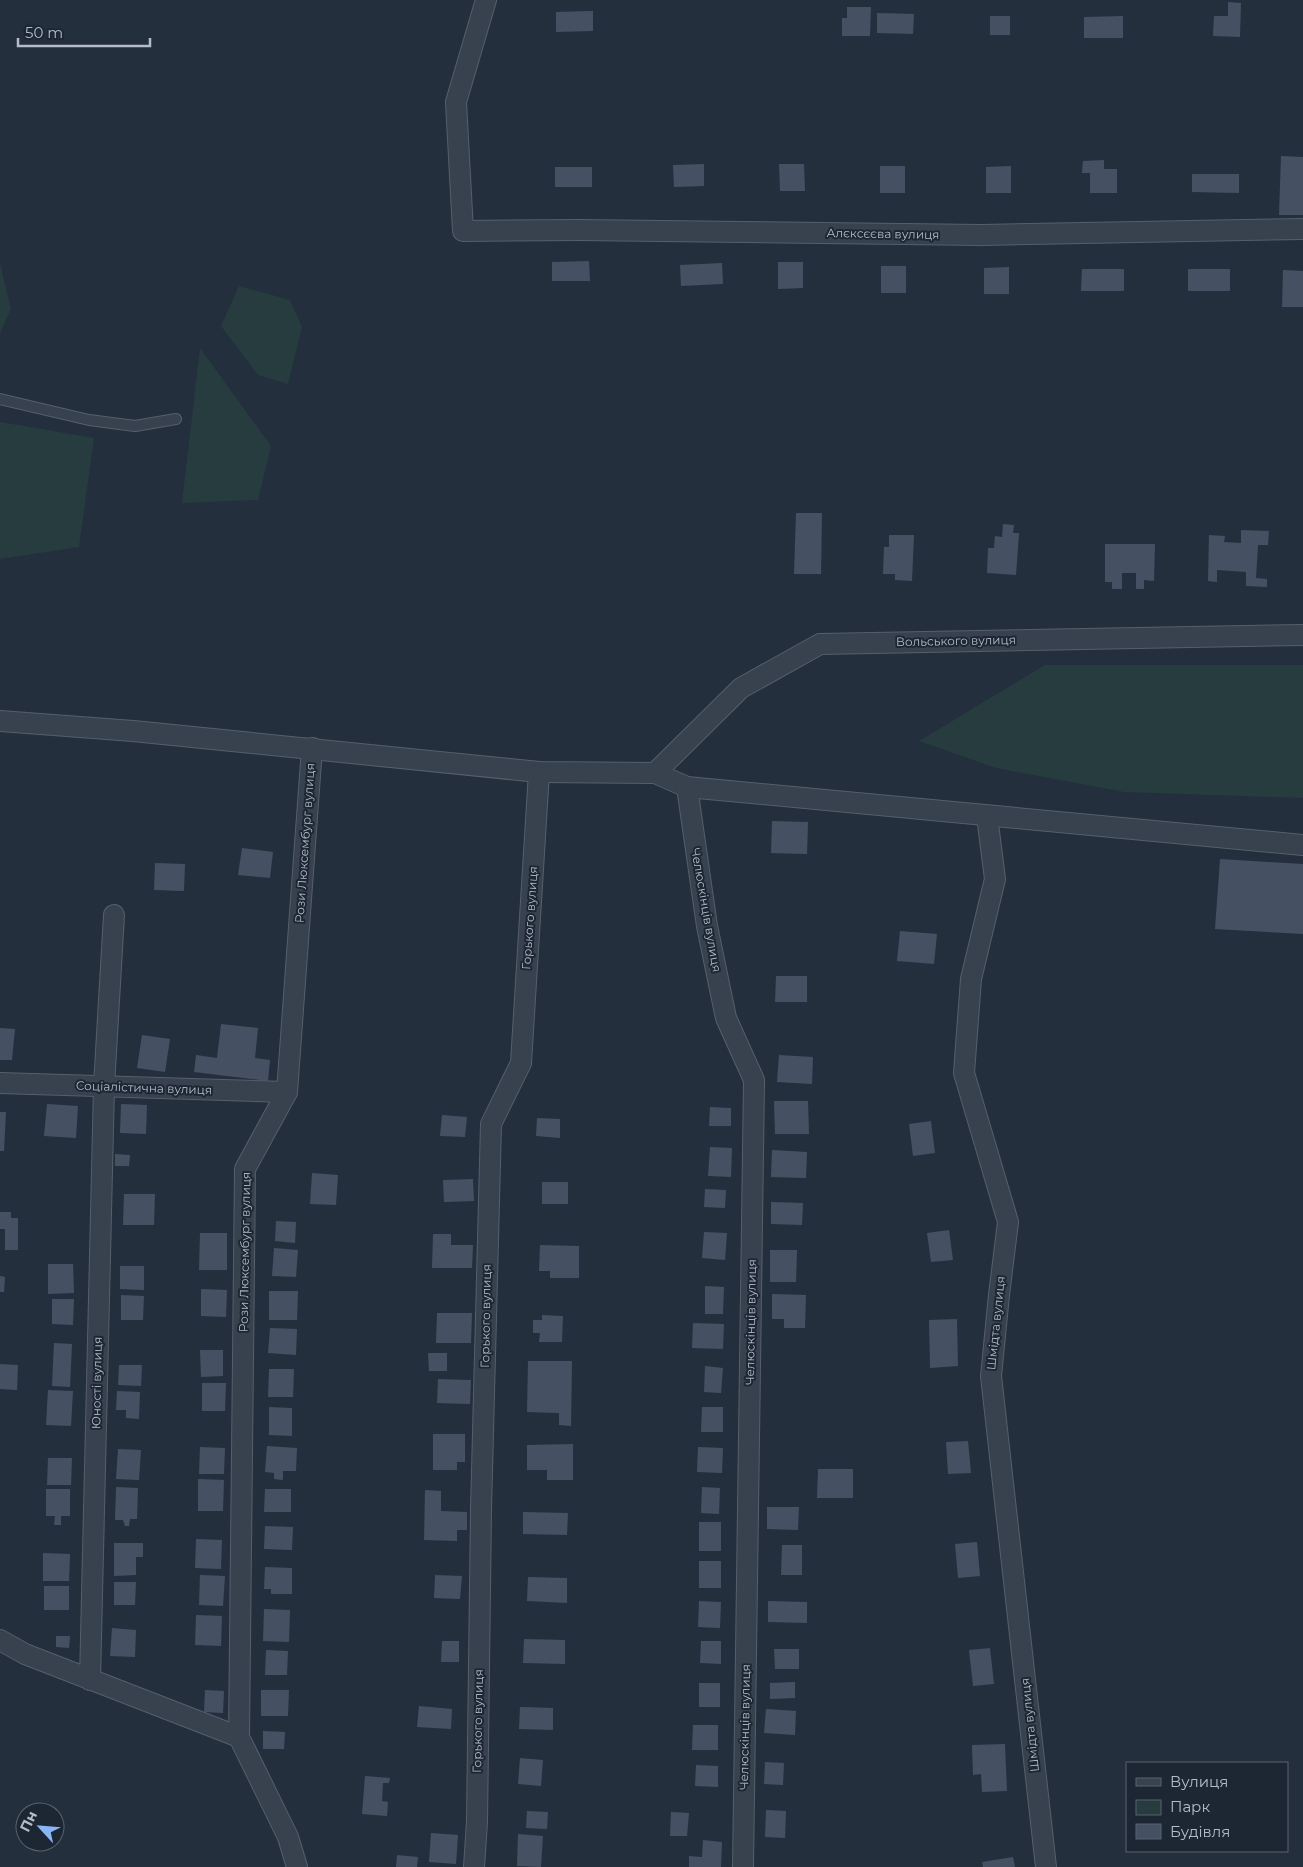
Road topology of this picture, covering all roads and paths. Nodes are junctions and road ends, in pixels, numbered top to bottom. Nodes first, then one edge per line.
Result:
1 (486, 0) edge
2 (1303, 229) edge
3 (0, 399) edge
4 (176, 419) dead end
5 (1303, 635) edge
6 (0, 721) edge
7 (312, 748) junction
8 (539, 772) junction
9 (655, 773) junction
10 (687, 787) junction
11 (987, 816) junction
12 (1303, 845) edge
13 (114, 915) dead end
14 (0, 1084) edge
15 (104, 1086) junction
16 (287, 1092) junction
17 (0, 1640) edge
18 (90, 1680) junction
19 (239, 1737) junction
20 (297, 1867) edge
21 (474, 1867) edge
22 (743, 1867) edge
23 (750, 1867) edge
24 (1046, 1867) edge

1 - 2 street, Алєксєєва вулиця
3 - 4 lane
5 - 9 street, Вольського вулиця
6 - 7 street
7 - 8 street
7 - 16 street, Рози Люксембург вулиця
8 - 9 street
8 - 21 street, Горького вулиця
9 - 10 street
10 - 11 street
10 - 22 street, Челюскінців вулиця
11 - 12 street
11 - 24 street, Шмідта вулиця
13 - 15 street, Юності вулиця
14 - 15 street, Соціалістична вулиця
15 - 16 street, Соціалістична вулиця
15 - 18 street, Юності вулиця
16 - 19 street, Рози Люксембург вулиця
17 - 18 street
18 - 19 street
19 - 20 street
22 - 23 street

